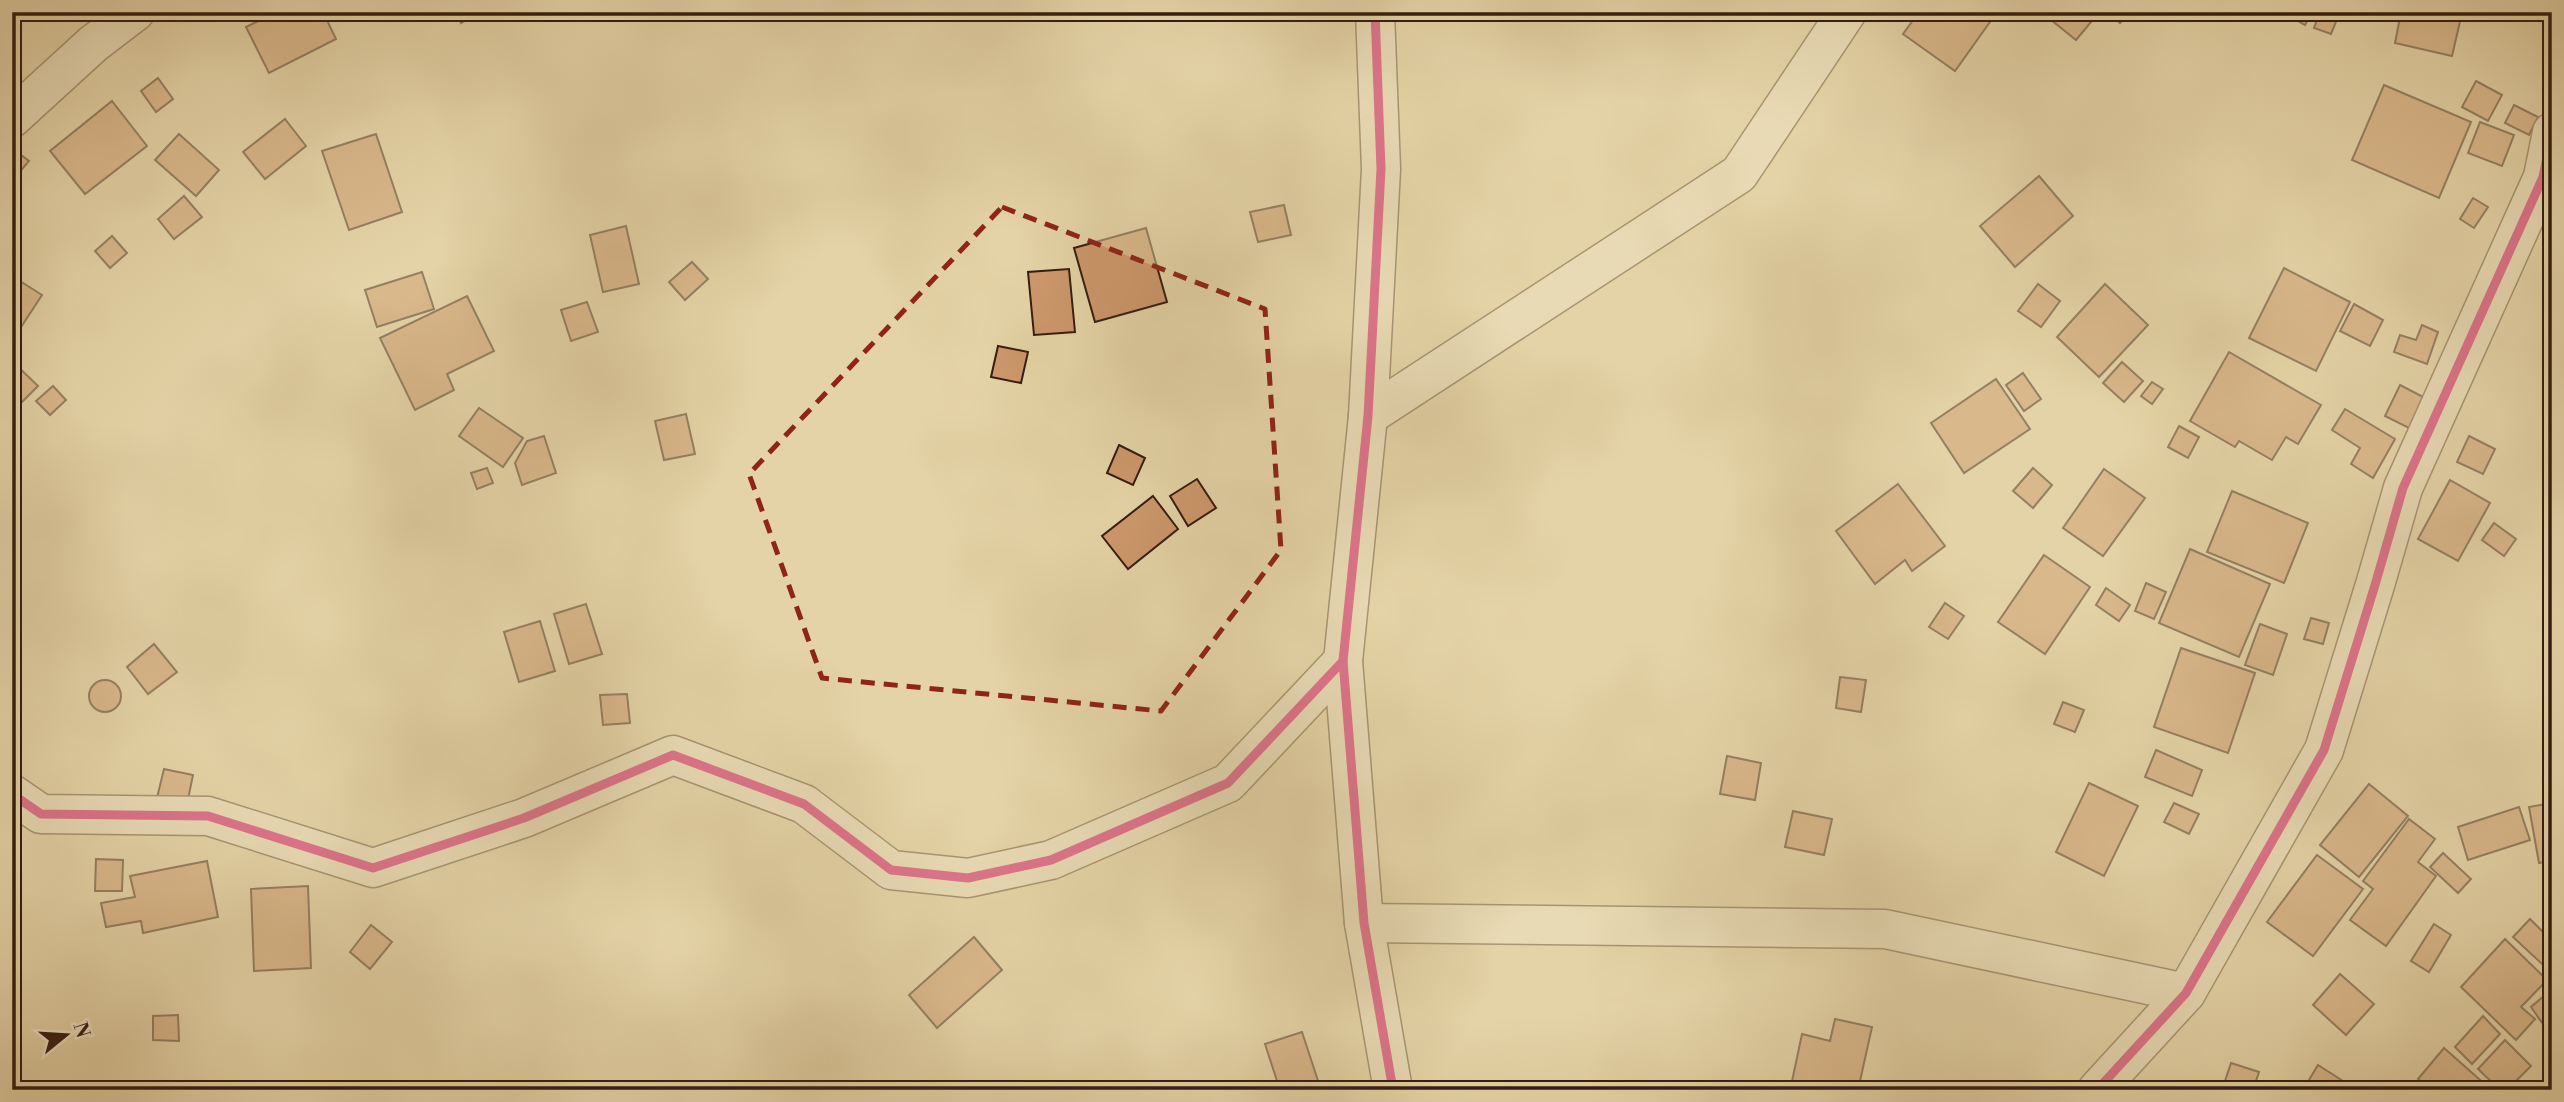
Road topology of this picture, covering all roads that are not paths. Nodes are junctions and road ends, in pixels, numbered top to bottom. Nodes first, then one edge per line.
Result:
1 (135, 12) edge
2 (1375, 12) edge
3 (1847, 12) edge
4 (12, 118) edge
5 (2552, 132) edge
6 (1368, 416) junction
7 (1343, 661) junction
8 (12, 794) edge
9 (1364, 923) junction
10 (2186, 993) junction
11 (1393, 1090) edge
12 (2097, 1090) edge

1 - 4 street
2 - 6 street
3 - 6 street
5 - 10 street
6 - 7 street
7 - 8 street
7 - 9 street
9 - 10 street
9 - 11 street
10 - 12 street

